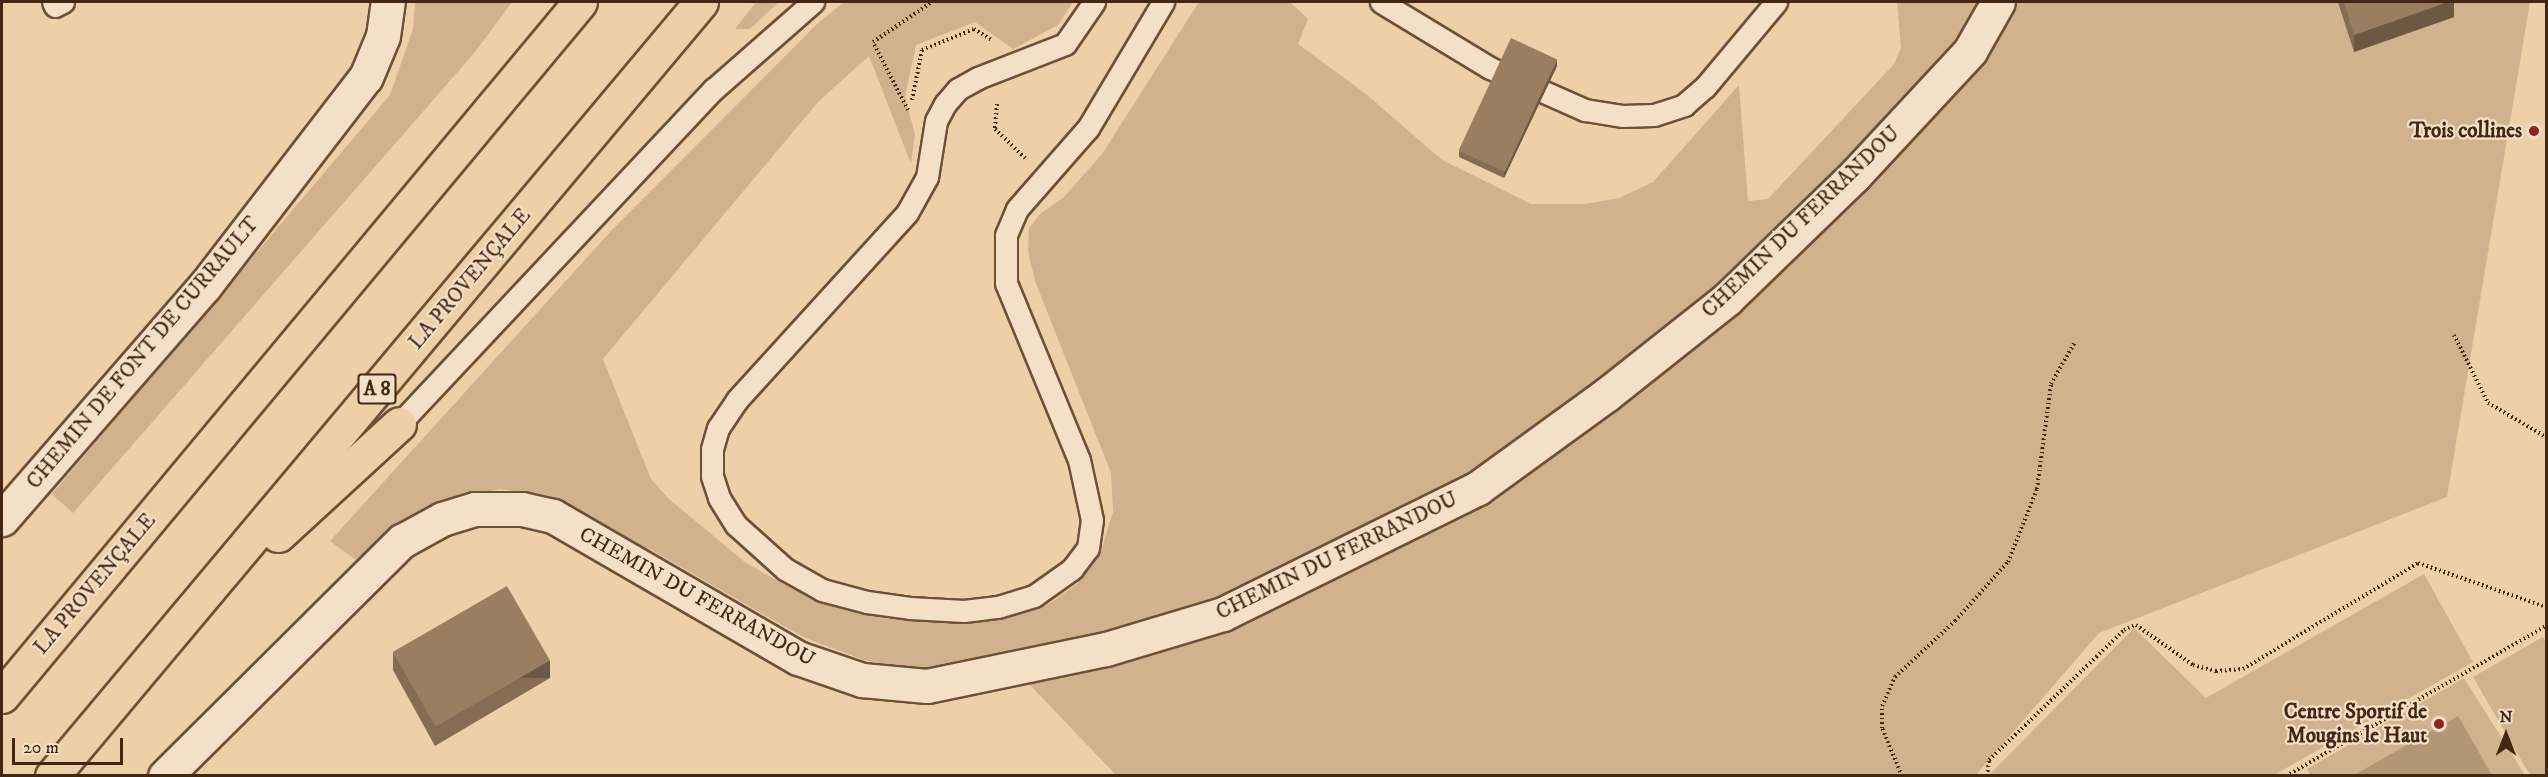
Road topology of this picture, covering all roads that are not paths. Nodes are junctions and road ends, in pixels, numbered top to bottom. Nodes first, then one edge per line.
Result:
1 (53, 2) edge
2 (63, 2) edge
3 (388, 2) edge
4 (561, 2) edge
5 (580, 2) edge
6 (701, 2) edge
7 (813, 2) edge
8 (1094, 2) edge
9 (1163, 2) edge
10 (1381, 2) edge
11 (1776, 2) edge
12 (1998, 2) edge
13 (498, 99) junction
14 (399, 424) joint
15 (2, 519) edge
16 (184, 621) junction
17 (2, 696) edge
18 (52, 776) edge
19 (165, 776) edge

1 - 2 lane
3 - 15 street, CHEMIN DE FONT DE CURRAULT
4 - 13 highway
5 - 13 highway, LA PROVENÇALE
6 - 16 highway, LA PROVENÇALE / A 8
7 - 14 lane
8 - 9 lane
10 - 11 lane
12 - 19 street, CHEMIN DU FERRANDOU
13 - 17 highway, LA PROVENÇALE
14 - 16 highway
16 - 18 highway, LA PROVENÇALE / A 8

